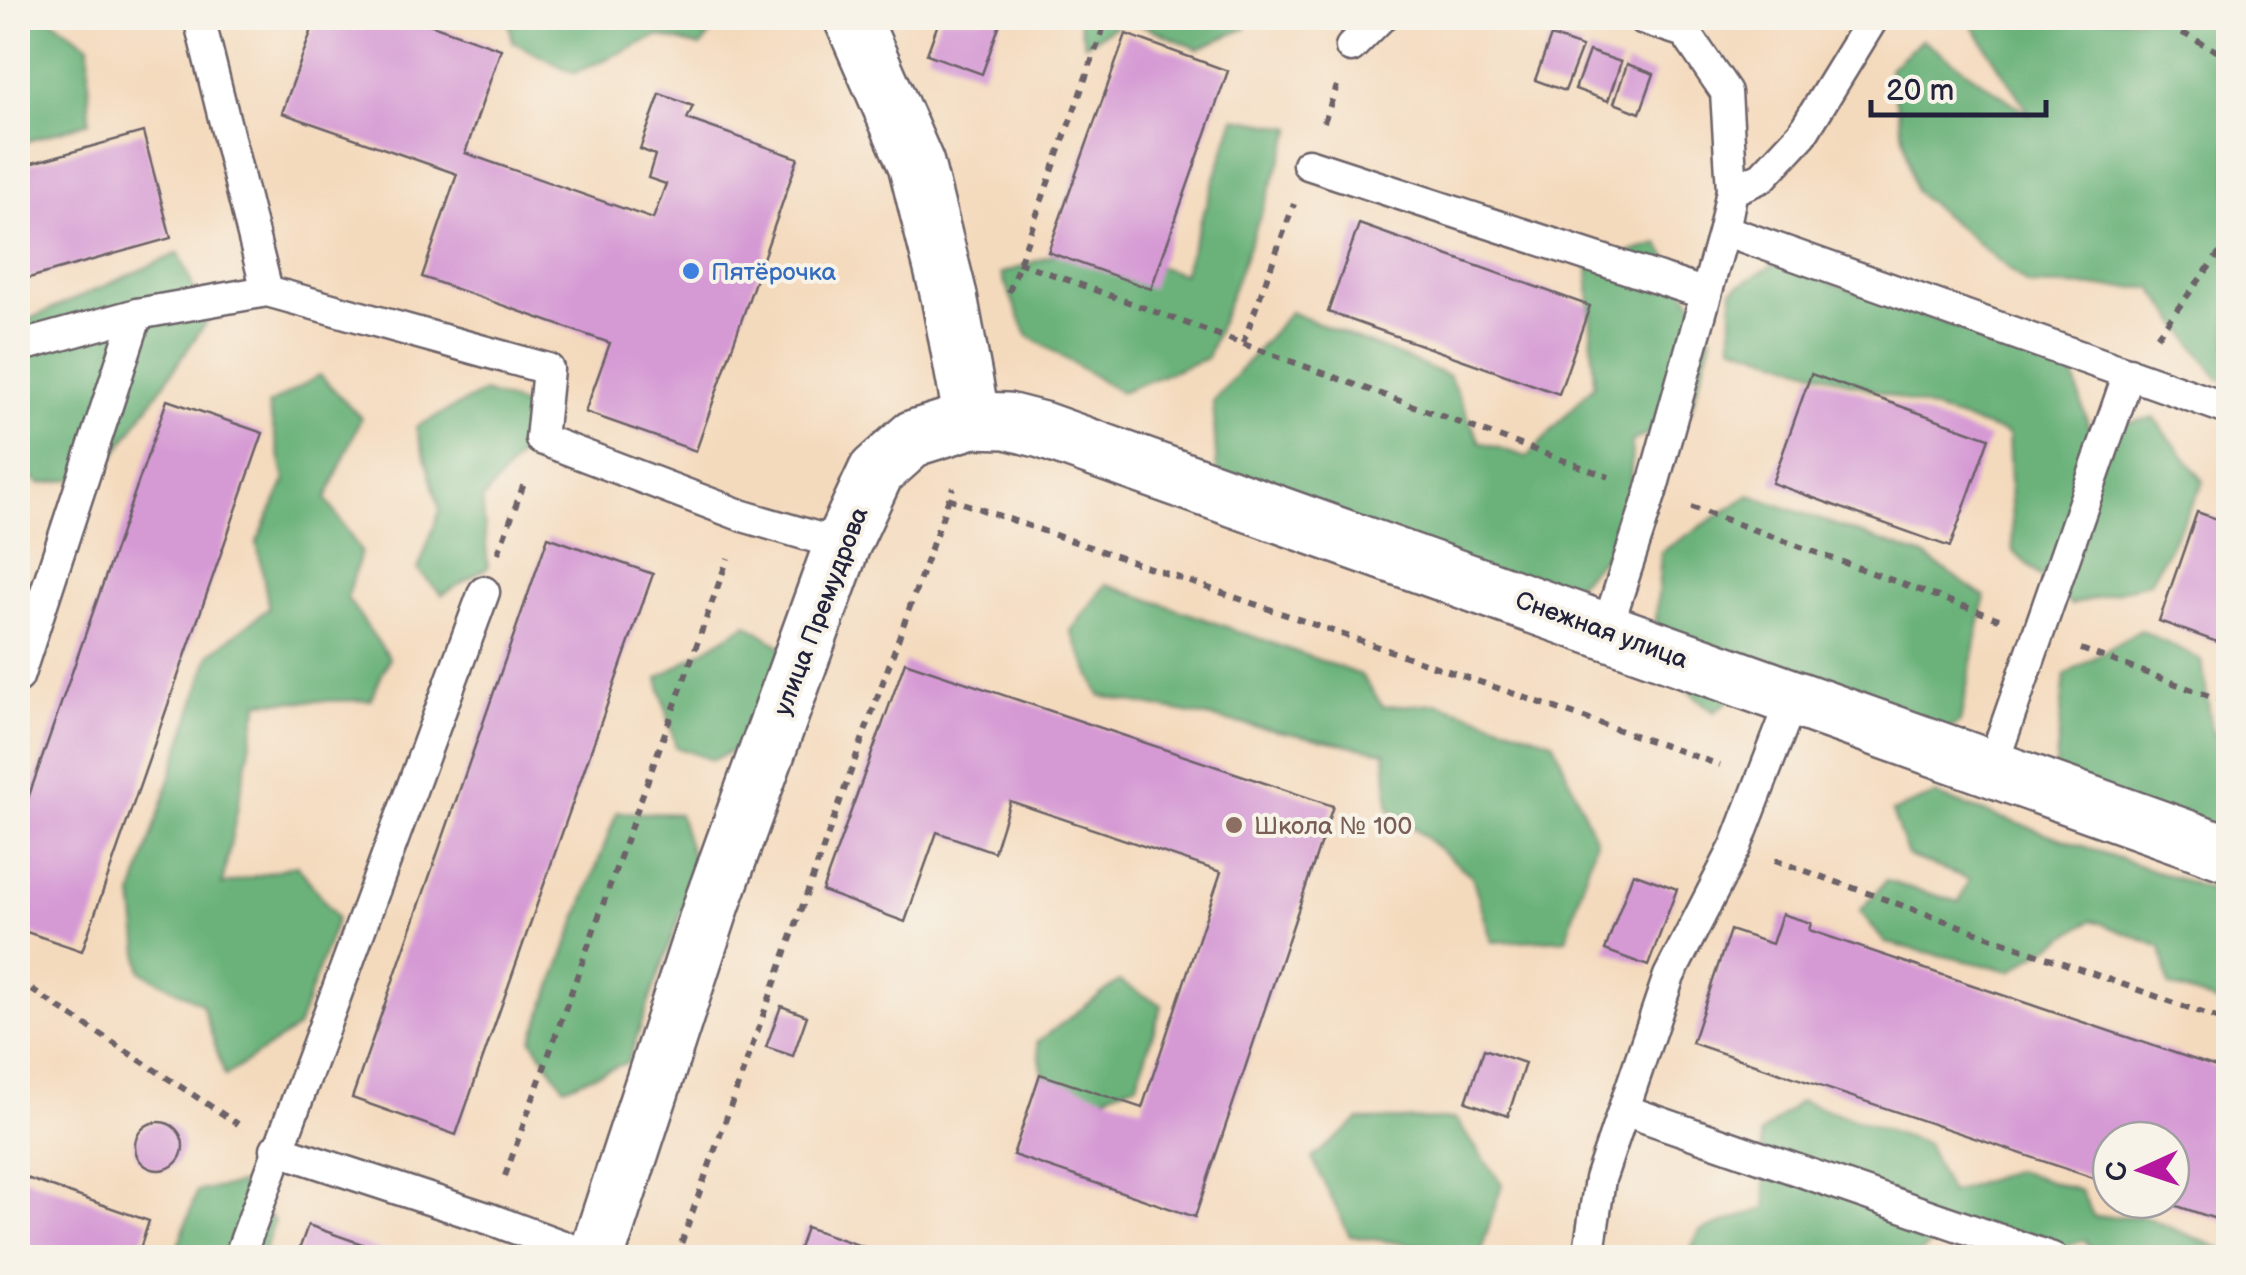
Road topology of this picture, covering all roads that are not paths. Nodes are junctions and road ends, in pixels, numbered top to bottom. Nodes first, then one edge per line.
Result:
1 (200, 18) edge
2 (852, 18) edge
3 (1380, 18) edge
4 (1642, 18) edge
5 (1873, 18) edge
6 (1352, 47) dead end
7 (1308, 164) dead end
8 (1732, 190) junction
9 (1724, 230) junction
10 (267, 291) junction
11 (1706, 294) junction
12 (136, 314) junction
13 (18, 348) edge
14 (2129, 373) junction
15 (2228, 408) edge
16 (972, 420) junction
17 (842, 545) junction
18 (484, 592) road end
19 (1606, 631) junction
20 (18, 676) edge
21 (1793, 698) junction
22 (1991, 768) junction
23 (2228, 853) edge
24 (1624, 1110) junction
25 (276, 1150) junction
26 (239, 1258) edge
27 (595, 1258) edge
28 (1588, 1258) edge
29 (2052, 1258) edge

1 - 10 lane
2 - 16 street
3 - 6 lane
4 - 8 lane
5 - 8 lane
7 - 11 lane
8 - 9 lane
9 - 11 lane
9 - 14 lane
10 - 12 lane
10 - 17 lane
11 - 19 lane
12 - 13 lane
12 - 20 lane
14 - 15 lane
14 - 22 lane
16 - 17 street, улица Премудрова
16 - 19 street, Снежная улица
17 - 27 street, улица Премудрова
18 - 25 lane
19 - 21 street, Снежная улица
21 - 22 street, Снежная улица
21 - 24 lane
22 - 23 street, Снежная улица
24 - 28 lane
24 - 29 lane
25 - 26 lane
25 - 27 lane

